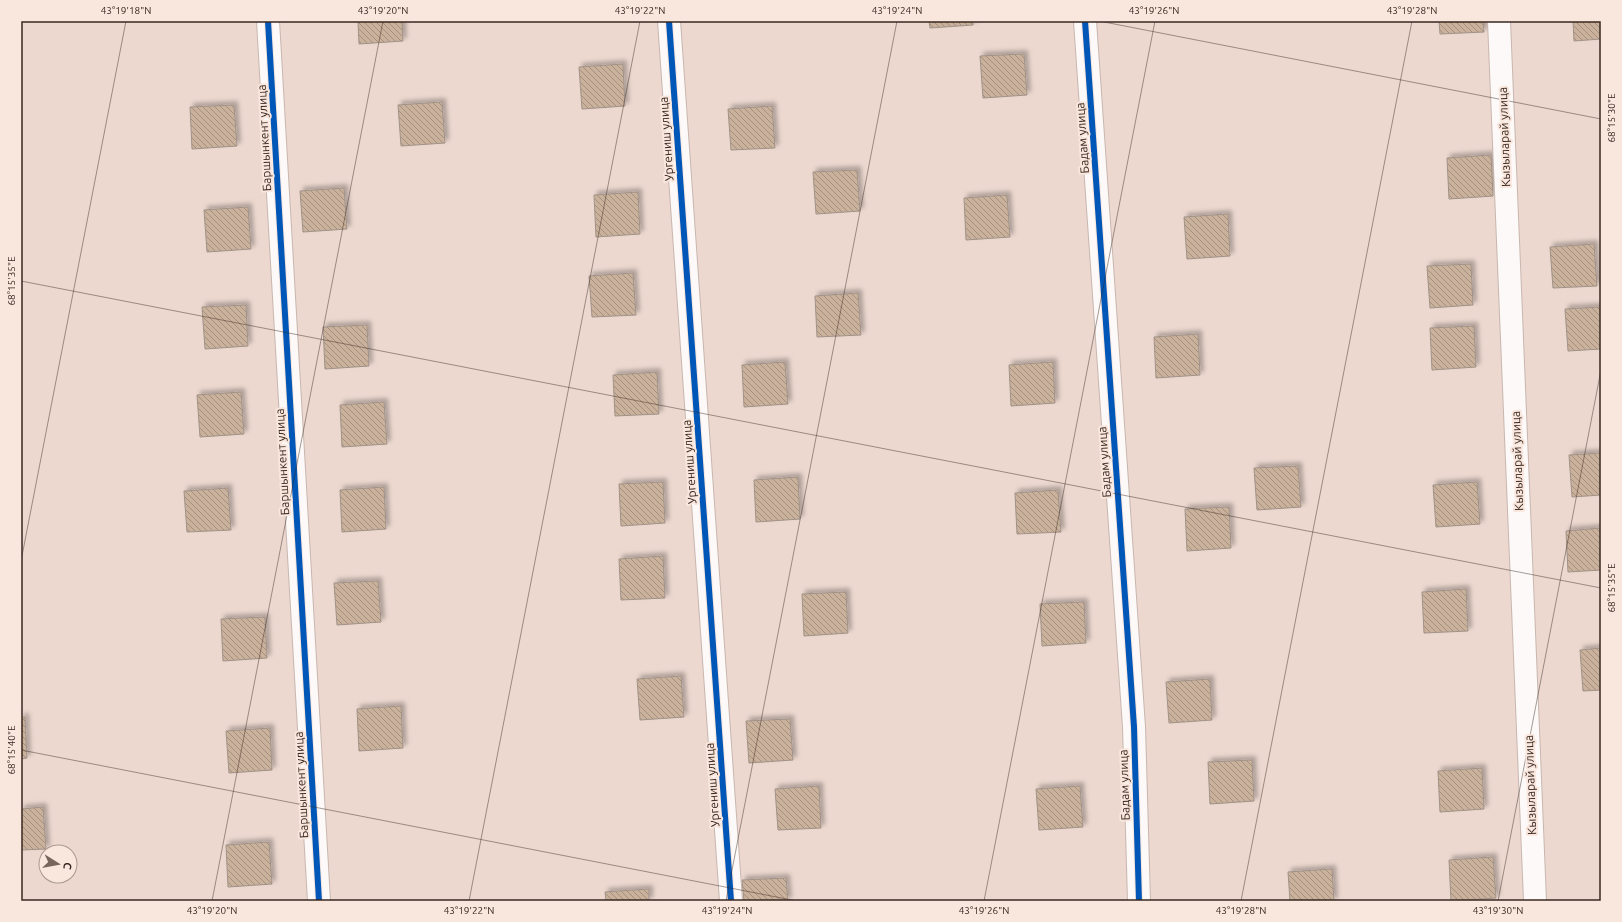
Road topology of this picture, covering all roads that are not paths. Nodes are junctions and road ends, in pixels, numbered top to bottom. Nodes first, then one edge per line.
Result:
1 (268, 21) edge
2 (669, 21) edge
3 (1085, 21) edge
4 (1499, 21) edge
5 (319, 901) edge
6 (732, 901) edge
7 (1139, 901) edge
8 (1535, 901) edge

1 - 5 street, Баршынкент улица
2 - 6 street, Ургениш улица
3 - 7 street, Бадам улица
4 - 8 street, Кызыларай улица

